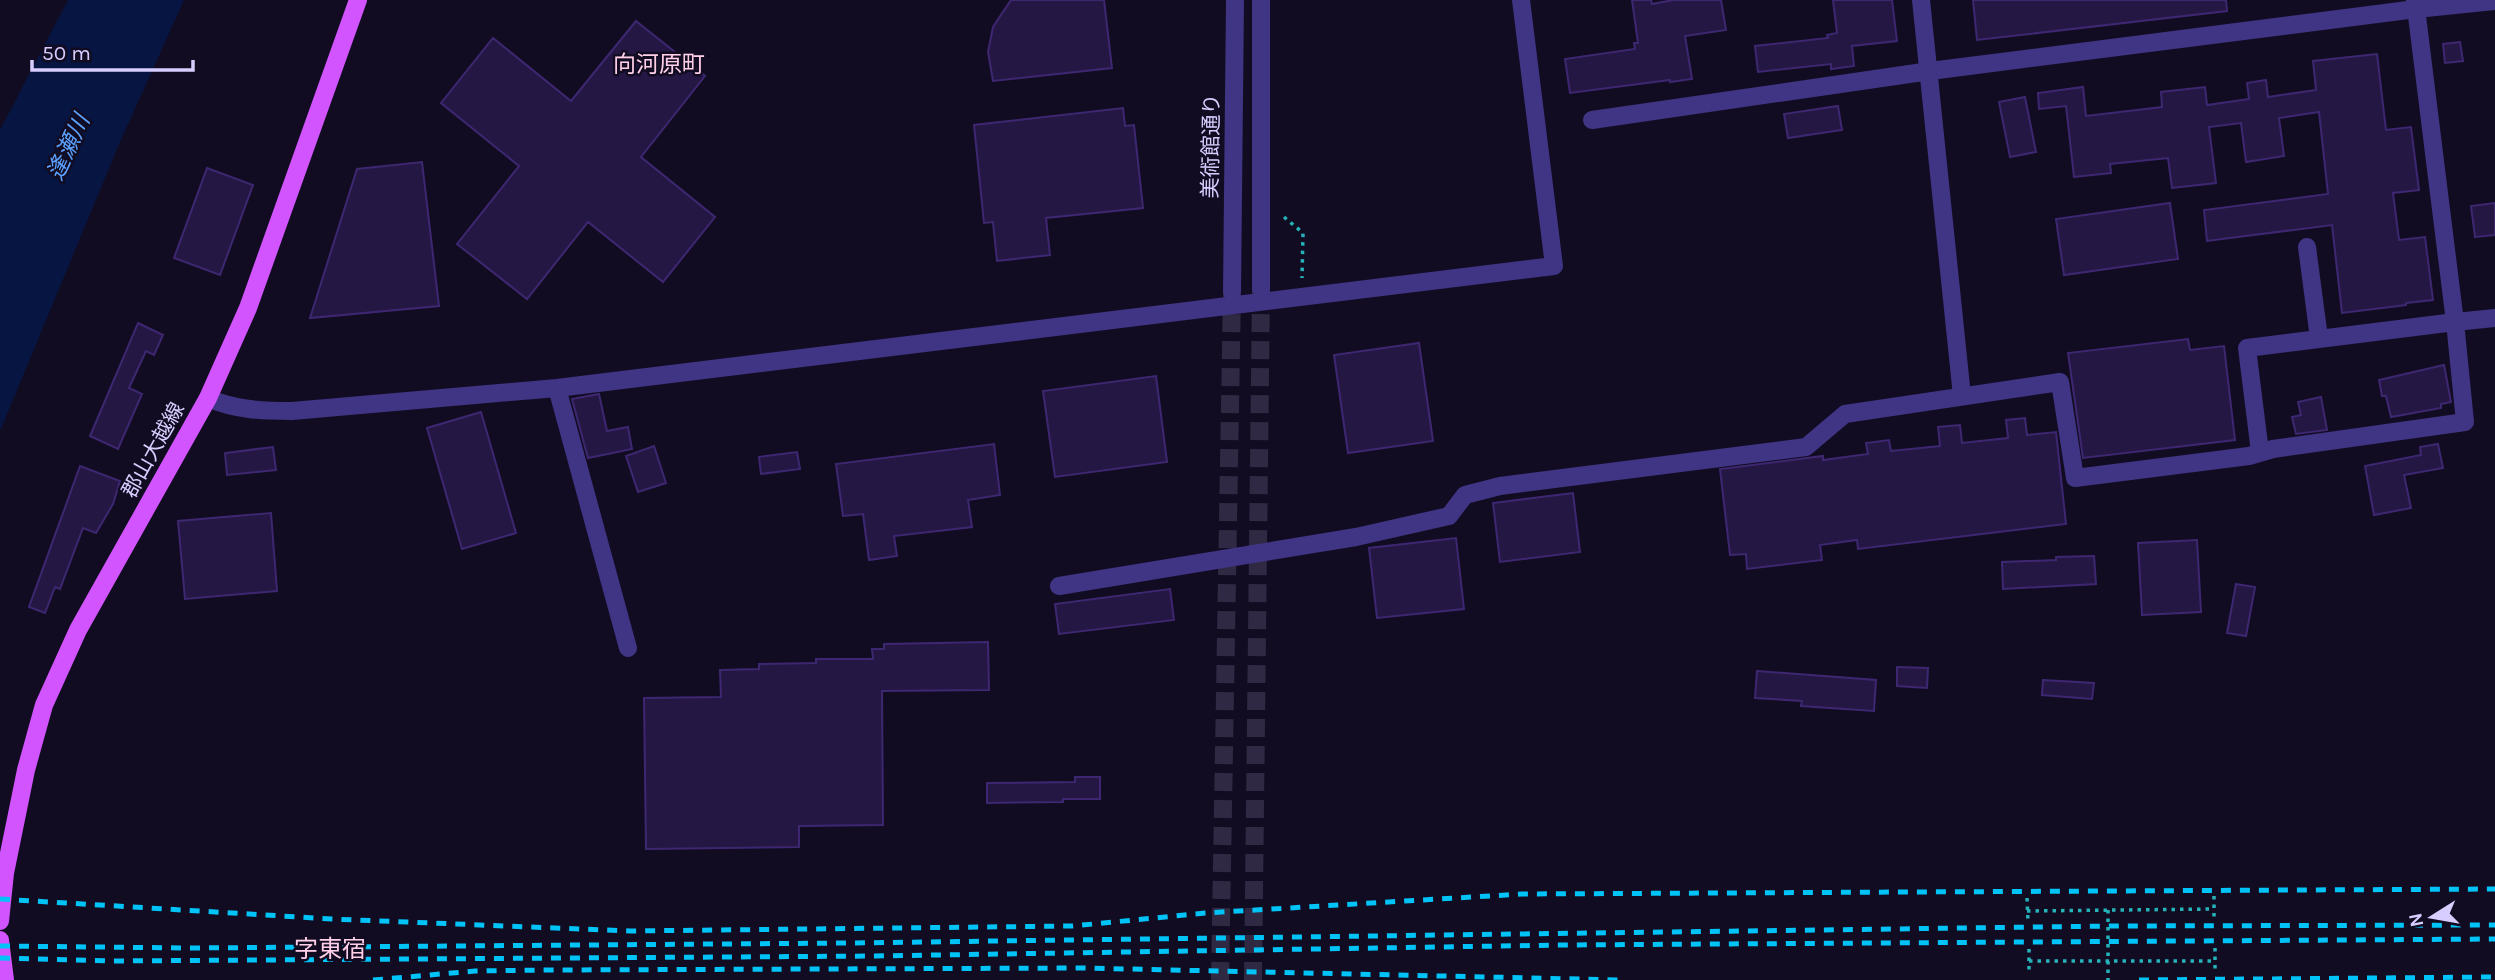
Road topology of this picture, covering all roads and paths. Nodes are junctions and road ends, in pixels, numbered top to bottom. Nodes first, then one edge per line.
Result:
1 (358, 0) edge
2 (1222, 0) edge
3 (1235, 0) edge
4 (1261, 0) edge
5 (1521, 0) edge
6 (1921, 0) edge
7 (2495, 1) edge
8 (2416, 4) edge
9 (1235, 26) junction
10 (1930, 71) junction
11 (1592, 120) dead end
12 (1284, 217) dead end
13 (2306, 247) dead end
14 (1261, 289) tunnel mouth
15 (1232, 292) tunnel mouth
16 (1301, 297) junction
17 (2495, 318) edge
18 (2455, 322) junction
19 (2319, 338) junction
20 (556, 388) junction
21 (1962, 396) junction
22 (208, 398) junction
23 (2260, 452) junction
24 (1059, 586) dead end
25 (628, 648) dead end
26 (2214, 896) dead end
27 (2027, 898) dead end
28 (2214, 909) junction
29 (2108, 910) junction
30 (2027, 911) junction
31 (2214, 920) dead end
32 (0, 921) edge
33 (2028, 922) dead end
34 (0, 940) edge
35 (2215, 948) dead end
36 (2029, 949) dead end
37 (2029, 961) junction
38 (2108, 961) junction
39 (2215, 961) junction
40 (2215, 973) dead end
41 (2029, 974) dead end
42 (5, 980) edge
43 (2108, 980) edge

1 - 22 main road, 郡山大越線
2 - 9 street
3 - 9 street, 美術館通り
4 - 14 street
5 - 16 street
6 - 10 street
7 - 8 street
8 - 10 street
8 - 18 street
9 - 15 street, 美術館通り
10 - 11 street
10 - 21 street
12 - 16 path
13 - 19 street
16 - 20 street
17 - 18 street
18 - 19 street
18 - 23 street
19 - 23 street
20 - 22 street
20 - 25 street
21 - 23 street
21 - 24 street
22 - 32 main road, 郡山大越線
26 - 28 path
27 - 30 path
28 - 29 path
28 - 31 path
29 - 30 path
29 - 38 path, bridge
30 - 33 path
34 - 42 main road
35 - 39 path
36 - 37 path
37 - 38 path
37 - 41 path
38 - 39 path
38 - 43 path, bridge
39 - 40 path

